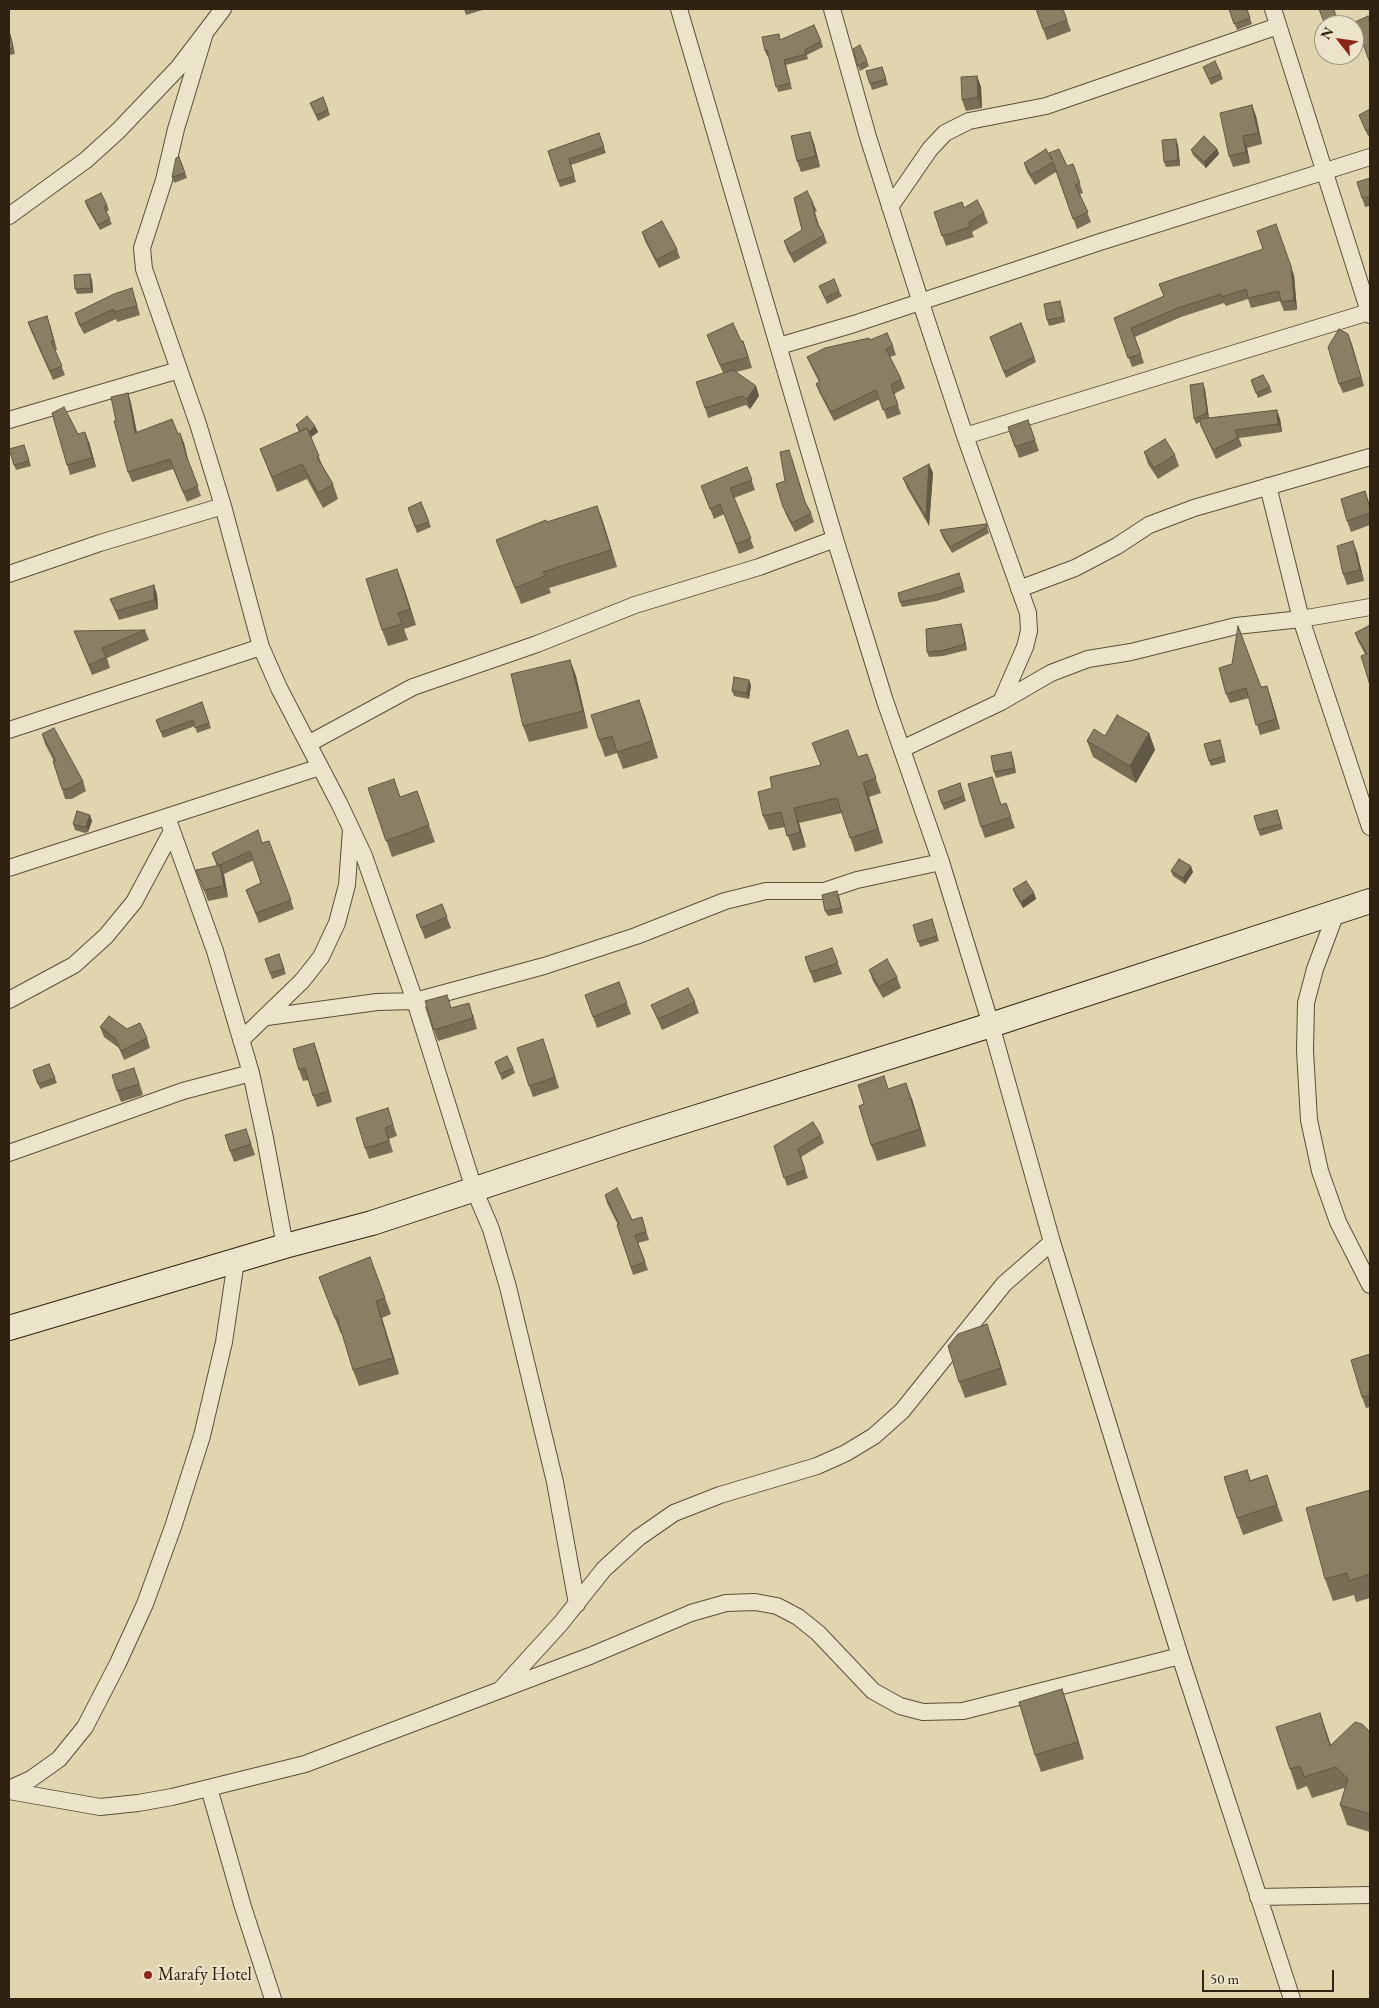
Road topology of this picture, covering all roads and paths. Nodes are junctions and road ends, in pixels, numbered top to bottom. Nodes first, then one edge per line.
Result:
1 (223, 9) edge
2 (679, 9) edge
3 (832, 9) edge
4 (1273, 9) edge
5 (1278, 26) junction
6 (205, 33) junction
7 (1370, 157) edge
8 (1326, 172) junction
9 (890, 207) junction
10 (9, 216) edge
11 (921, 303) junction
12 (1370, 313) edge
13 (779, 346) junction
14 (179, 370) junction
15 (9, 420) edge
16 (966, 436) junction
17 (1370, 457) edge
18 (1268, 486) junction
19 (223, 506) junction
20 (835, 539) junction
21 (9, 574) edge
22 (1019, 589) junction
23 (1370, 607) edge
24 (1301, 619) junction
25 (261, 647) junction
26 (1001, 702) junction
27 (9, 730) edge
28 (308, 744) junction
29 (902, 750) junction
30 (320, 767) junction
31 (169, 824) junction
32 (1370, 827) edge
33 (351, 828) junction
34 (941, 862) junction
35 (9, 868) edge
36 (1370, 901) edge
37 (1336, 912) junction
38 (9, 1000) edge
39 (414, 1001) junction
40 (267, 1016) junction
41 (991, 1025) junction
42 (241, 1040) junction
43 (251, 1073) junction
44 (9, 1153) edge
45 (474, 1189) junction
46 (1052, 1242) junction
47 (285, 1246) junction
48 (236, 1261) junction
49 (1370, 1285) edge
50 (9, 1328) edge
51 (577, 1604) junction
52 (1180, 1656) junction
53 (498, 1692) junction
54 (209, 1788) junction
55 (9, 1790) edge
56 (1370, 1895) edge
57 (1258, 1896) junction
58 (273, 1999) edge
59 (1292, 1999) edge

1 - 6 street
2 - 13 street
3 - 9 street
4 - 5 street
5 - 8 street
5 - 9 street
6 - 10 street
6 - 14 street
7 - 8 street
8 - 11 street
8 - 12 street
9 - 11 street
11 - 13 street
11 - 16 street
12 - 16 street
13 - 20 street
14 - 15 street
14 - 19 street
16 - 22 street
17 - 18 street
18 - 22 street
18 - 24 street
19 - 21 street
19 - 25 street
20 - 28 street
20 - 29 street
22 - 26 street
23 - 24 street
24 - 26 street
24 - 32 street
25 - 27 street
25 - 28 street
26 - 29 street
28 - 30 street
29 - 34 street
30 - 31 street
30 - 33 street
31 - 35 street
31 - 38 street
31 - 42 street
33 - 39 street
33 - 40 street
34 - 39 street
34 - 41 street
36 - 37 street
37 - 41 street
37 - 49 street
39 - 40 street
39 - 45 street
40 - 42 street
41 - 45 street
41 - 46 street
42 - 43 street
43 - 44 street
43 - 47 street
45 - 47 street
45 - 51 street
46 - 51 street
46 - 52 street
47 - 48 street
48 - 50 street
48 - 55 street
51 - 53 street
52 - 53 street
52 - 57 street
53 - 54 street
54 - 55 street
54 - 58 street
56 - 57 street
57 - 59 street

